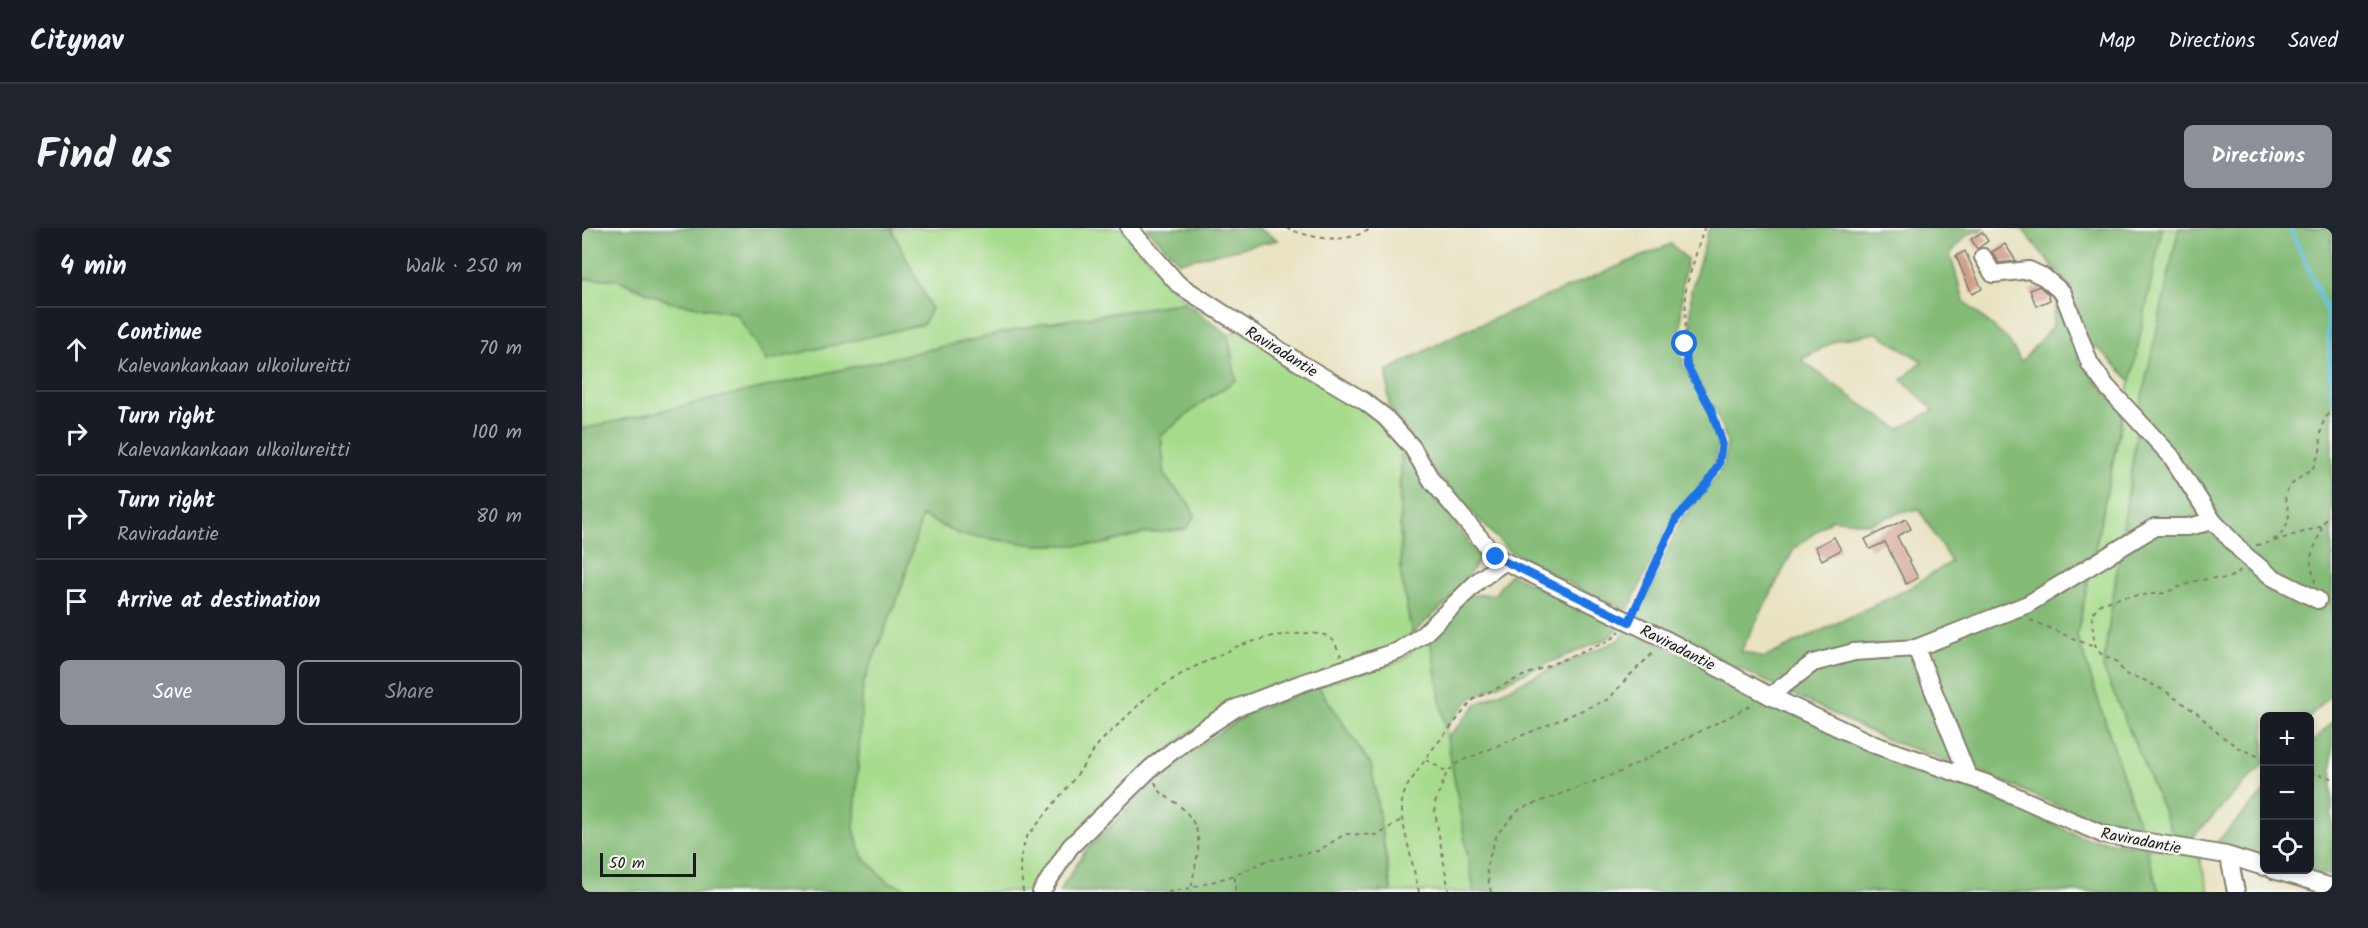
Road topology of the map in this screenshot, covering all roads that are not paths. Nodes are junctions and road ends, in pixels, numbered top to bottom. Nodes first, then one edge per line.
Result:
1 (1129, 228) edge
2 (1983, 257) dead end
3 (2213, 521) junction
4 (1504, 562) junction
5 (2318, 600) road end
6 (1916, 648) junction
7 (1770, 696) junction
8 (1968, 777) junction
9 (2229, 856) junction
10 (2260, 865) edge
11 (2288, 874) edge
12 (2332, 886) edge
13 (1041, 892) edge
14 (2236, 892) edge

1 - 4 street, Raviradantie
2 - 3 street
3 - 5 street
3 - 6 street
4 - 7 street, Raviradantie
4 - 13 street
6 - 7 street
6 - 8 street
7 - 8 street, Raviradantie
8 - 9 street, Raviradantie
9 - 10 street, Raviradantie
9 - 14 street
11 - 12 street

